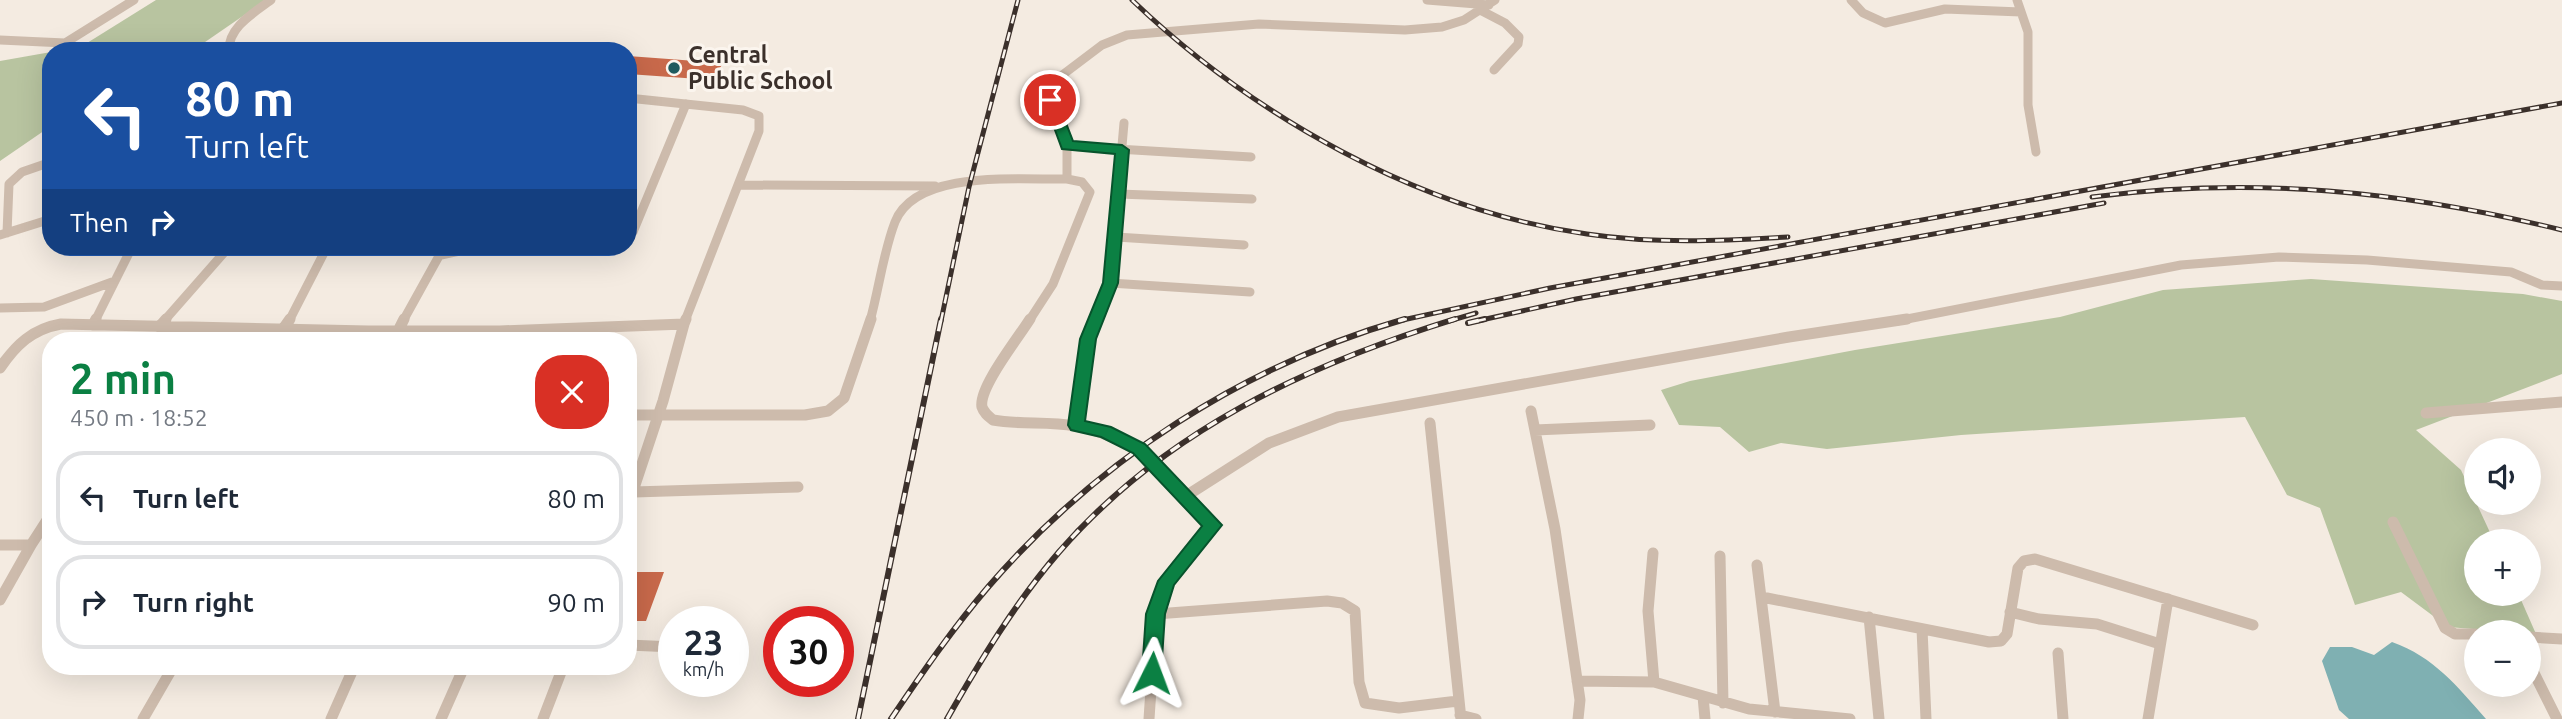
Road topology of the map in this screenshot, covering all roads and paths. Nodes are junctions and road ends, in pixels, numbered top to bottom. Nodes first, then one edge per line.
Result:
1 (134, 0) edge
2 (271, 0) edge
3 (1427, 0) edge
4 (1851, 0) edge
5 (2017, 0) edge
6 (1489, 5) edge
7 (2021, 12) junction
8 (0, 40) edge
9 (43, 42) edge
10 (67, 42) edge
11 (229, 42) edge
12 (1494, 70) dead end
13 (637, 99) edge
14 (686, 104) junction
15 (1125, 122) dead end
16 (1067, 146) junction
17 (1122, 150) junction
18 (2036, 152) dead end
19 (1251, 157) dead end
20 (42, 165) edge
21 (1067, 179) junction
22 (738, 185) junction
23 (942, 186) junction
24 (1119, 194) junction
25 (1252, 199) dead end
26 (42, 222) edge
27 (637, 222) edge
28 (3, 234) edge
29 (1116, 237) junction
30 (1244, 244) dead end
31 (127, 256) edge
32 (221, 256) edge
33 (323, 256) edge
34 (439, 256) edge
35 (112, 282) junction
36 (1111, 283) junction
37 (2562, 286) edge
38 (1250, 292) dead end
39 (0, 308) edge
40 (96, 317) junction
41 (684, 324) junction
42 (165, 325) junction
43 (283, 329) junction
44 (319, 331) joint
45 (398, 331) junction
46 (164, 332) edge
47 (328, 332) edge
48 (391, 332) edge
49 (418, 332) edge
50 (561, 332) edge
51 (0, 368) edge
52 (2562, 402) edge
53 (1531, 411) dead end
54 (2426, 413) dead end
55 (637, 415) edge
56 (658, 415) junction
57 (1430, 423) dead end
58 (1077, 425) junction
59 (1650, 425) dead end
60 (1535, 430) junction
61 (637, 482) edge
62 (798, 487) dead end
63 (637, 492) edge
64 (1186, 496) junction
65 (2393, 522) dead end
66 (42, 528) edge
67 (0, 545) edge
68 (31, 545) junction
69 (1653, 553) dead end
70 (1720, 556) dead end
71 (1757, 565) dead end
72 (1762, 597) junction
73 (2168, 599) junction
74 (0, 600) edge
75 (2010, 612) junction
76 (1156, 614) junction
77 (1869, 617) junction
78 (2253, 625) dead end
79 (1922, 629) junction
80 (2464, 634) edge
81 (2541, 638) edge
82 (2562, 639) edge
83 (2160, 644) junction
84 (637, 645) edge
85 (658, 646) edge
86 (2058, 653) dead end
87 (168, 675) edge
88 (350, 675) edge
89 (461, 675) edge
90 (560, 675) edge
91 (1577, 681) junction
92 (1654, 682) junction
93 (2541, 685) edge
94 (1703, 696) junction
95 (1458, 701) junction
96 (1723, 703) junction
97 (1420, 713) edge
98 (1749, 714) edge
99 (1784, 715) edge
100 (1460, 717) edge
101 (2558, 717) edge
102 (143, 719) edge
103 (331, 719) edge
104 (442, 719) edge
105 (543, 719) edge
106 (1149, 719) edge
107 (1476, 719) edge
108 (1578, 719) edge
109 (1705, 719) edge
110 (1850, 719) edge
111 (1879, 719) edge
112 (1926, 719) edge
113 (2063, 719) edge
114 (2148, 719) edge

1 - 10 street
2 - 11 street
3 - 6 street
4 - 7 street
5 - 7 street
6 - 12 street
6 - 16 street
7 - 18 street
8 - 9 street
13 - 14 street
14 - 22 street
14 - 27 street
15 - 17 street
16 - 17 street
16 - 21 street
17 - 19 street
17 - 24 street
20 - 28 street
21 - 23 street
21 - 58 street
22 - 23 street
22 - 41 street
23 - 56 street
24 - 25 street
24 - 29 street
26 - 28 street
29 - 30 street
29 - 36 street
31 - 35 street
32 - 42 street
33 - 43 street
34 - 45 street
35 - 39 street
35 - 40 street
36 - 38 street
36 - 58 street
37 - 64 street
40 - 42 street
40 - 51 street
41 - 50 street
41 - 56 street
42 - 43 street
42 - 46 street
43 - 44 street
44 - 47 street
45 - 48 street
45 - 49 street
52 - 54 street
53 - 60 street
55 - 56 street
56 - 61 street
57 - 95 street
58 - 64 street
59 - 60 street
60 - 91 street
62 - 63 street
64 - 76 street
65 - 80 street
66 - 68 street
67 - 68 street
68 - 74 street
69 - 92 street
70 - 96 street
71 - 72 street
72 - 77 street
72 - 99 street
73 - 75 street
73 - 78 street
73 - 83 street
75 - 79 street
75 - 83 street
76 - 97 street
76 - 106 street
77 - 79 street
77 - 111 street
79 - 112 street
81 - 82 street
83 - 114 street
84 - 85 street
86 - 113 street
87 - 102 street
88 - 103 street
89 - 104 street
90 - 105 street
91 - 92 street
91 - 108 street
92 - 94 street
93 - 101 street
94 - 96 street
94 - 109 street
95 - 97 street
95 - 100 street
96 - 98 street
98 - 99 street
99 - 110 street
100 - 107 street

